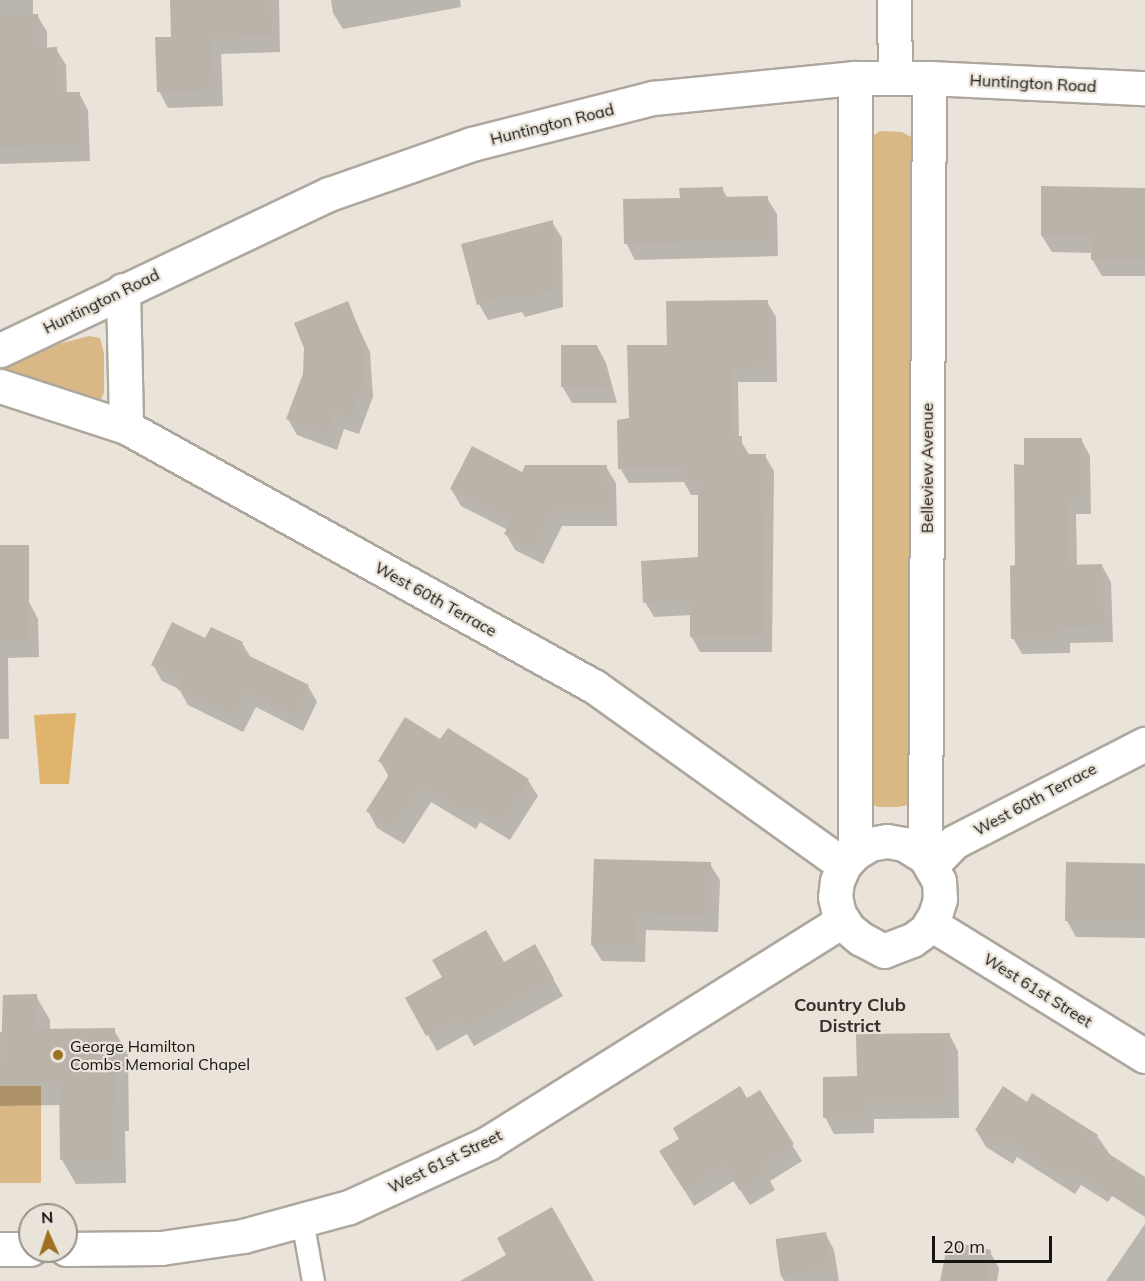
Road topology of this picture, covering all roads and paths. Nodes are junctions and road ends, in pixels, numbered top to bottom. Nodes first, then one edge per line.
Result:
1 (894, 0) edge
2 (855, 78) junction
3 (895, 78) junction
4 (929, 78) junction
5 (1145, 88) edge
6 (123, 290) junction
7 (0, 350) edge
8 (0, 386) edge
9 (126, 427) junction
10 (1145, 744) edge
11 (849, 859) junction
12 (928, 861) junction
13 (843, 920) junction
14 (931, 924) junction
15 (1145, 1056) edge
16 (302, 1220) junction
17 (0, 1249) edge
18 (18, 1249) edge
19 (78, 1249) edge
20 (313, 1281) edge

1 - 3 street
2 - 3 street, Huntington Road
2 - 6 street, Huntington Road
2 - 11 street
3 - 4 street, Huntington Road
4 - 5 street, Huntington Road
4 - 12 street, Belleview Avenue
6 - 7 street, Huntington Road
6 - 9 street
8 - 9 street, West 60th Terrace
9 - 11 street, West 60th Terrace
10 - 12 street, West 60th Terrace
11 - 12 street
11 - 13 street
12 - 14 street
13 - 14 street
13 - 16 street, West 61st Street
14 - 15 street, West 61st Street
16 - 19 street, West 61st Street
16 - 20 lane
17 - 18 street

